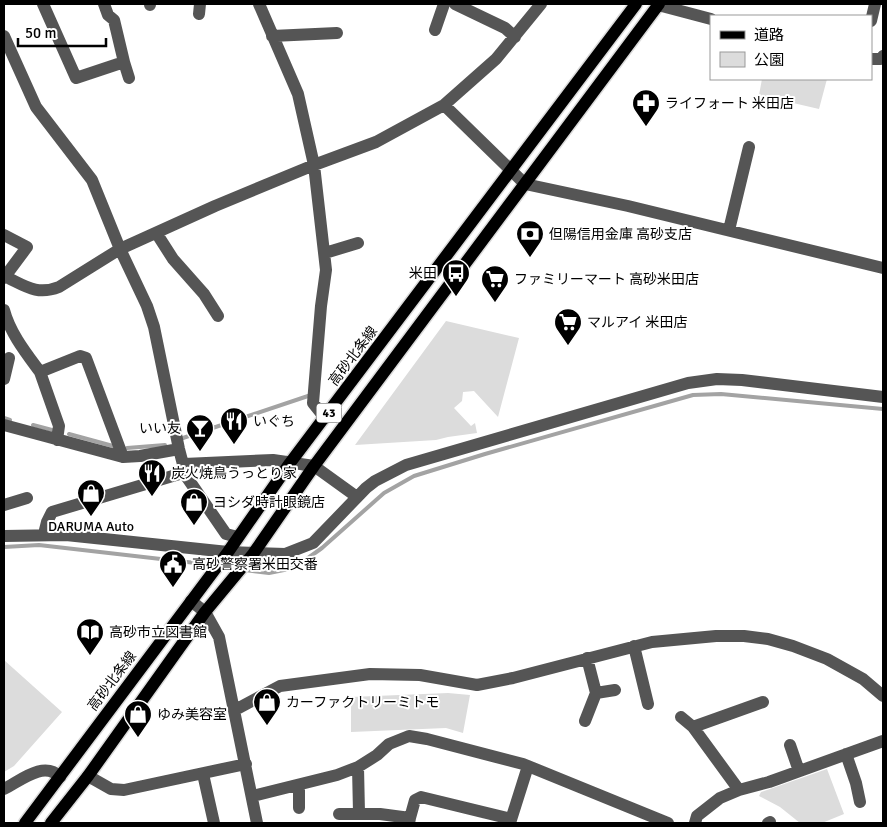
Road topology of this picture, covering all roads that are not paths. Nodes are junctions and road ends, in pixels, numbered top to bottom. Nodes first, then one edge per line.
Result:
1 (42, 4) edge
2 (104, 4) edge
3 (259, 4) edge
4 (444, 4) edge
5 (455, 4) edge
6 (541, 4) edge
7 (636, 4) edge
8 (658, 4) edge
9 (875, 4) edge
10 (872, 17) edge
11 (710, 19) edge
12 (435, 30) dead end
13 (337, 33) dead end
14 (4, 36) edge
15 (272, 36) junction
16 (514, 37) junction
17 (883, 56) edge
18 (872, 58) edge
19 (124, 62) junction
20 (129, 78) dead end
21 (444, 105) junction
22 (749, 147) dead end
23 (314, 165) junction
24 (511, 171) junction
25 (525, 184) junction
26 (729, 230) junction
27 (157, 234) junction
28 (4, 235) edge
29 (358, 243) dead end
30 (120, 250) junction
31 (325, 253) junction
32 (883, 268) edge
33 (4, 277) edge
34 (218, 316) dead end
35 (5, 317) edge
36 (9, 358) dead end
37 (40, 372) junction
38 (4, 379) edge
39 (883, 397) edge
40 (325, 418) junction
41 (4, 425) edge
42 (58, 434) junction
43 (179, 449) junction
44 (121, 450) junction
45 (290, 463) junction
46 (314, 466) junction
47 (185, 468) junction
48 (358, 496) junction
49 (27, 498) dead end
50 (4, 505) edge
51 (44, 534) junction
52 (4, 536) edge
53 (238, 537) junction
54 (228, 552) junction
55 (253, 554) junction
56 (191, 601) junction
57 (205, 612) junction
58 (634, 646) junction
59 (587, 658) junction
60 (615, 690) dead end
61 (596, 693) junction
62 (883, 696) edge
63 (763, 702) dead end
64 (648, 704) dead end
65 (235, 710) junction
66 (681, 717) dead end
67 (585, 721) dead end
68 (693, 727) junction
69 (883, 741) edge
70 (790, 745) dead end
71 (846, 754) junction
72 (246, 764) junction
73 (528, 766) junction
74 (358, 767) junction
75 (799, 771) junction
76 (202, 774) junction
77 (88, 776) junction
78 (60, 777) junction
79 (299, 785) junction
80 (4, 789) edge
81 (739, 790) junction
82 (253, 796) junction
83 (860, 802) dead end
84 (299, 808) dead end
85 (339, 814) dead end
86 (359, 814) junction
87 (409, 821) edge
88 (510, 821) edge
89 (25, 823) edge
90 (51, 823) edge
91 (214, 823) edge
92 (257, 823) edge
93 (667, 823) edge
94 (695, 823) edge

1 - 19 street
2 - 19 street
3 - 15 street
4 - 12 street
5 - 16 street
6 - 16 street
7 - 24 main road, 高砂北条線 / 43
8 - 11 street
8 - 25 main road, 43
9 - 10 street
13 - 15 street
14 - 30 street
15 - 23 street
16 - 21 street
17 - 18 street
19 - 20 street
21 - 23 street
21 - 24 street
22 - 26 street
23 - 27 street
23 - 31 street
24 - 25 street
24 - 40 main road, 高砂北条線 / 43
25 - 26 street
25 - 46 main road, 43
26 - 32 street
27 - 30 street
27 - 34 street
28 - 33 street
29 - 31 street
30 - 33 street
30 - 43 street
31 - 40 street
35 - 37 street
36 - 38 street
37 - 42 street
37 - 44 street
39 - 48 street
40 - 45 main road, 高砂北条線 / 43
41 - 42 street
42 - 44 street
43 - 44 street
43 - 47 street
45 - 46 street
45 - 47 street
45 - 53 main road, 高砂北条線 / 43
46 - 48 street
46 - 55 main road, 43
47 - 51 street
47 - 53 street
48 - 55 street
49 - 50 street
51 - 52 street
51 - 54 street
53 - 54 main road, 高砂北条線 / 43
54 - 55 street
54 - 56 main road, 高砂北条線 / 43
55 - 57 main road, 43
56 - 57 street
56 - 78 main road, 高砂北条線 / 43
57 - 65 street
57 - 77 main road, 43
58 - 59 street
58 - 62 street
58 - 64 street
59 - 61 street
59 - 65 street
60 - 61 street
61 - 67 street
63 - 68 street
65 - 72 street
66 - 68 street
68 - 81 street
69 - 71 street
70 - 75 street
71 - 75 street
71 - 83 street
72 - 76 street
72 - 82 street
73 - 74 street
73 - 88 street
73 - 93 street
74 - 79 street
74 - 86 street
75 - 81 street
76 - 77 street
76 - 91 street
77 - 90 main road, 43
78 - 80 street
78 - 89 main road, 高砂北条線 / 43
79 - 82 street
79 - 84 street
81 - 94 street
82 - 92 street
85 - 86 street
86 - 87 street
87 - 88 street

